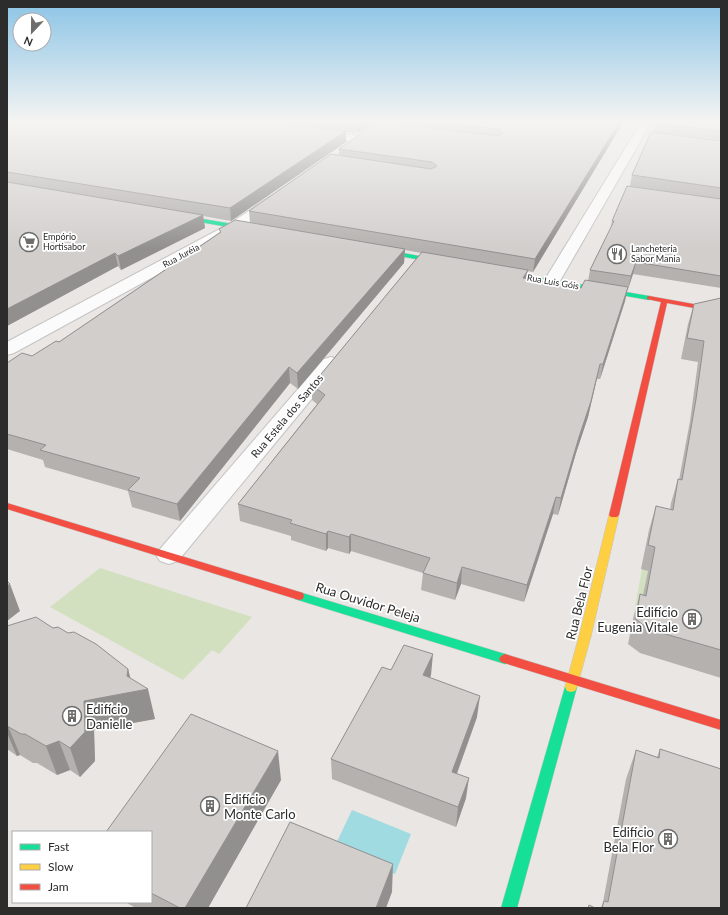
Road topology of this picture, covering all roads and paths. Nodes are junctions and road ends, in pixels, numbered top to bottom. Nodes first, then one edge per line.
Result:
1 (625, 164) edge
2 (284, 193) edge
3 (162, 214) edge
4 (236, 226) junction
5 (262, 231) edge
6 (363, 248) edge
7 (454, 264) edge
8 (491, 271) edge
9 (552, 282) junction
10 (664, 302) junction
11 (721, 311) edge
12 (7, 348) edge
13 (341, 351) edge
14 (7, 506) edge
15 (169, 555) junction
16 (573, 679) junction
17 (721, 725) edge
18 (509, 908) edge

1 - 9 street
2 - 4 street, Rua Juréia
3 - 4 street
4 - 5 street
4 - 12 street, Rua Juréia
6 - 7 street
8 - 9 street, Rua Luis Góis
9 - 10 street, Rua Luis Góis
10 - 11 street, Rua Luis Góis
10 - 16 street, Rua Bela Flor
13 - 15 street, Rua Estela dos Santos
14 - 15 street, Rua Ouvidor Peleja
15 - 16 street, Rua Ouvidor Peleja
16 - 17 street, Rua Ouvidor Peleja
16 - 18 street, Rua Bela Flor

